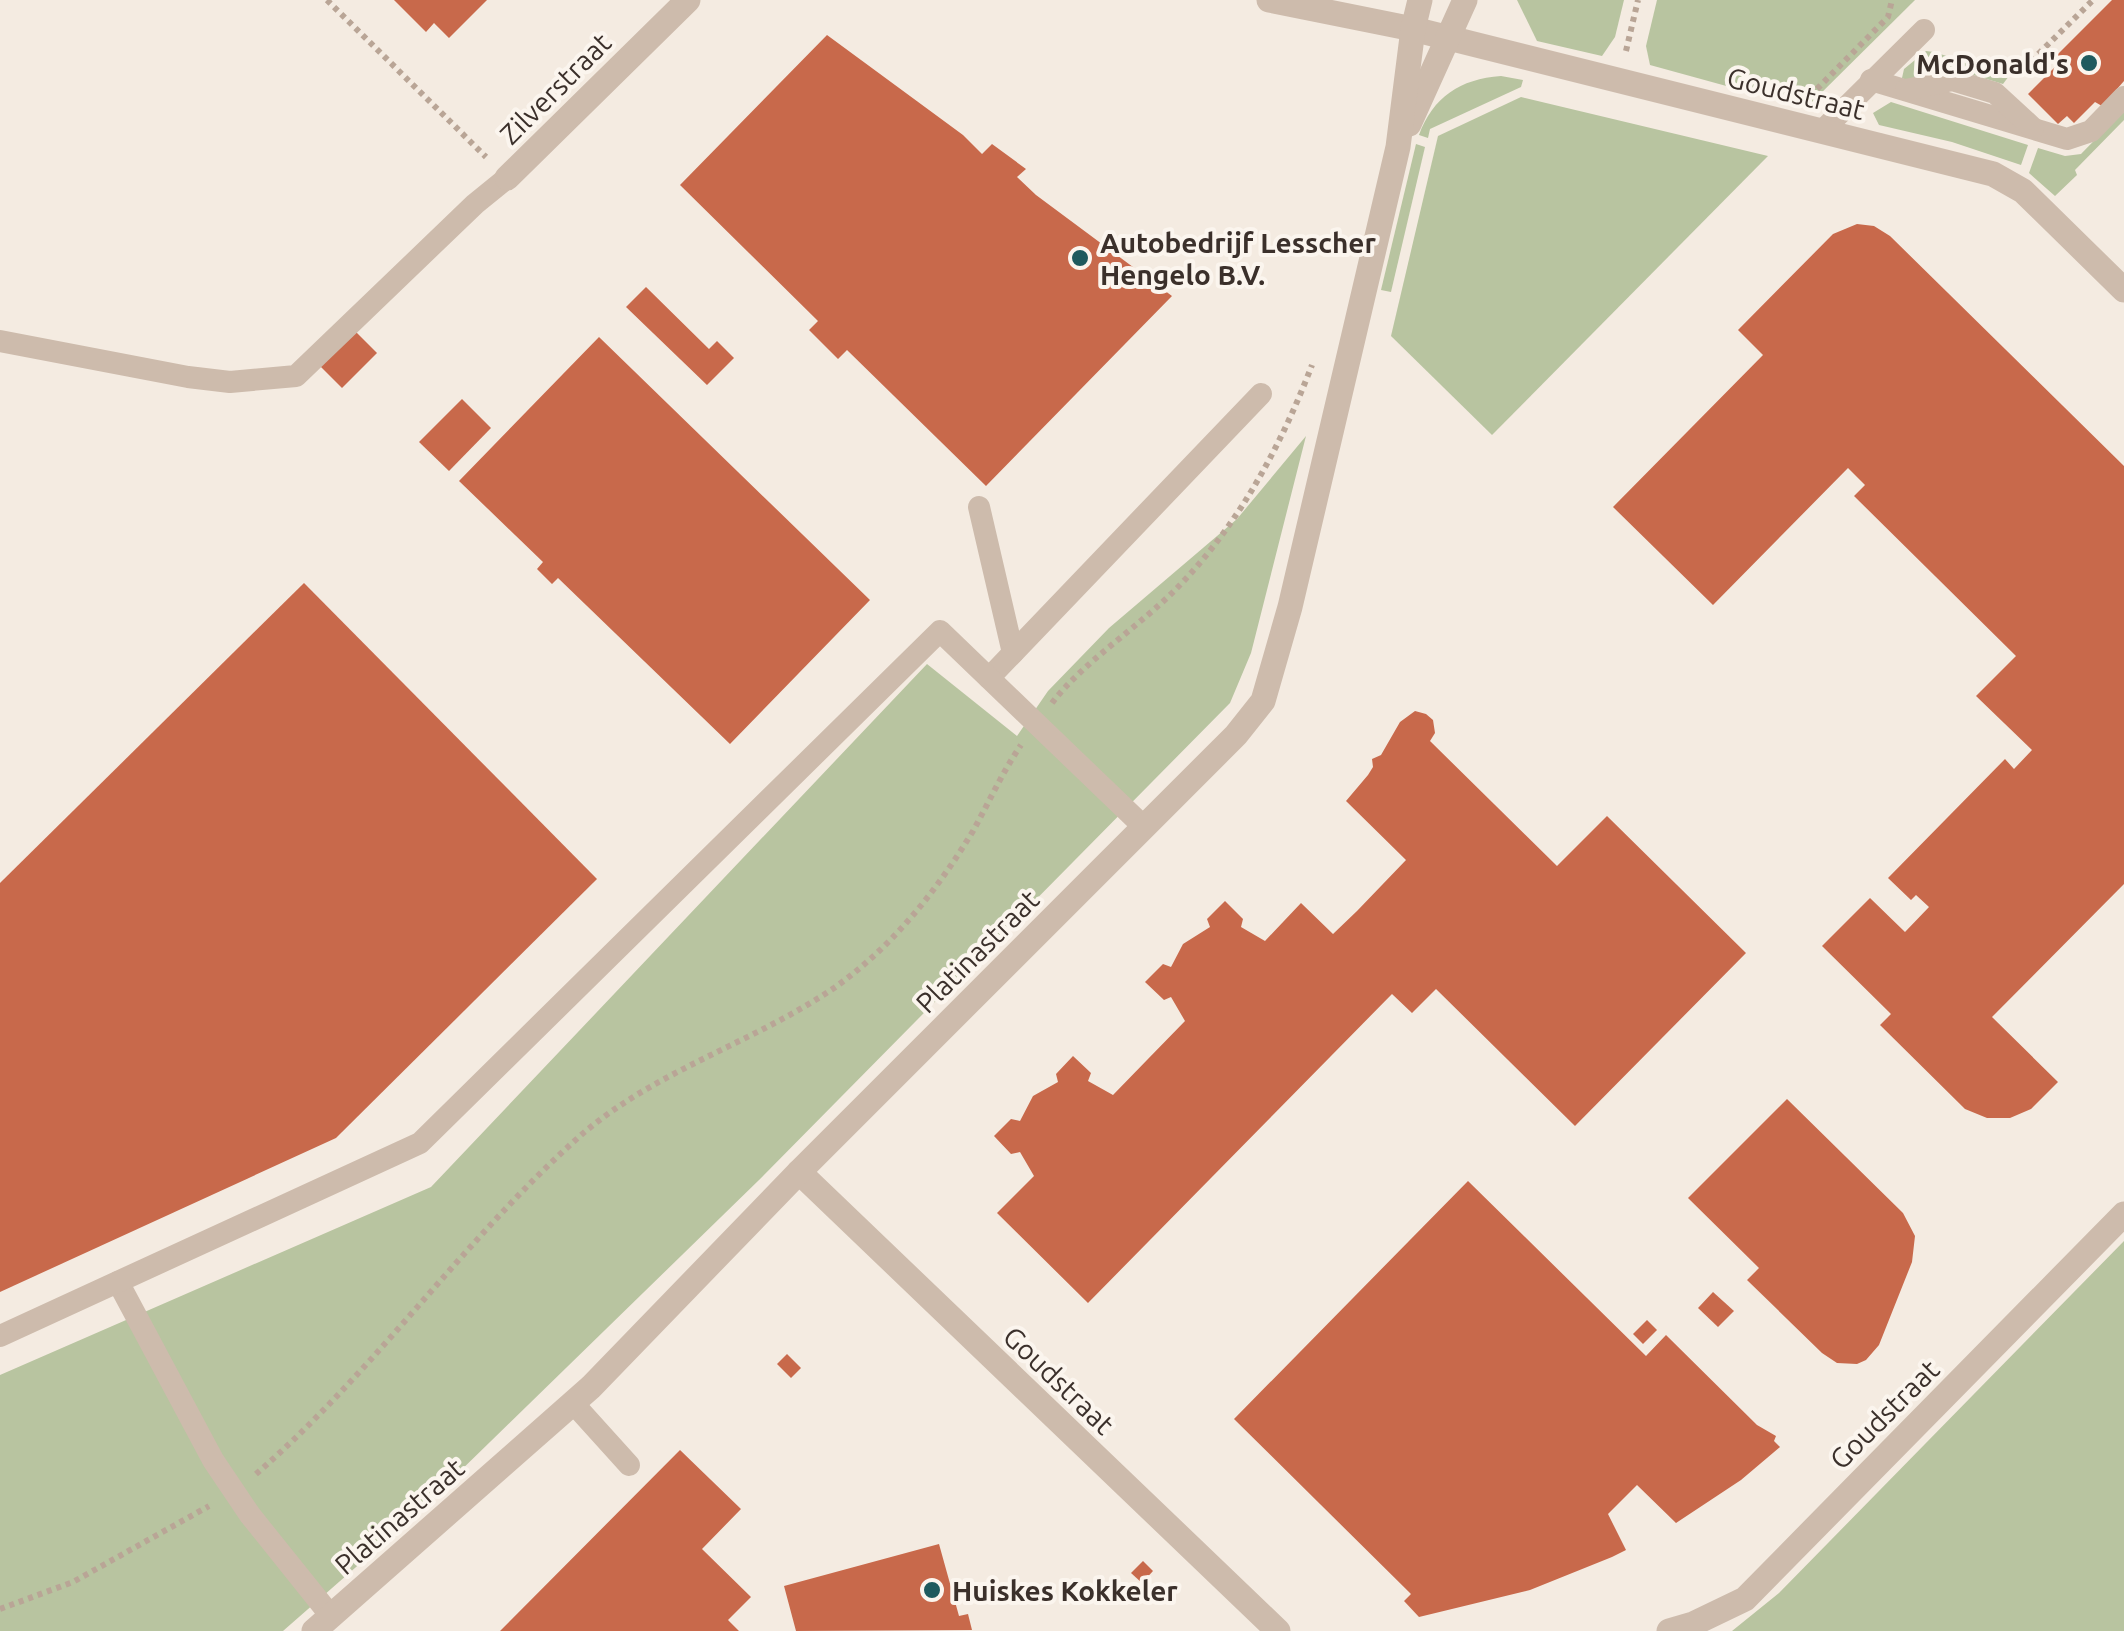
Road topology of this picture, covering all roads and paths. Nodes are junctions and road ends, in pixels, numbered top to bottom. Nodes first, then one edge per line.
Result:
1 (327, 0) edge
2 (688, 0) edge
3 (1269, 0) edge
4 (1420, 0) edge
5 (1464, 0) edge
6 (1638, 0) edge
7 (1892, 0) edge
8 (2092, 0) edge
9 (1413, 29) junction
10 (1924, 30) dead end
11 (1449, 38) junction
12 (1871, 80) junction
13 (1619, 82) junction
14 (2124, 97) edge
15 (1785, 122) junction
16 (1822, 131) junction
17 (2038, 132) junction
18 (1398, 147) junction
19 (507, 178) junction
20 (2124, 290) edge
21 (0, 341) edge
22 (1317, 354) dead end
23 (1261, 394) dead end
24 (980, 507) dead end
25 (1013, 653) junction
26 (989, 678) junction
27 (1037, 722) junction
28 (1144, 828) junction
29 (799, 1172) junction
30 (2124, 1214) edge
31 (118, 1282) junction
32 (0, 1336) edge
33 (572, 1403) junction
34 (629, 1466) dead end
35 (234, 1491) junction
36 (0, 1609) edge
37 (322, 1624) edge
38 (1278, 1631) edge
39 (1668, 1631) edge

1 - 19 path
2 - 19 street, Zilverstraat
3 - 9 street
4 - 9 street, Platinastraat
5 - 11 street, Platinastraat
6 - 13 path
7 - 15 path
8 - 17 path
9 - 11 street, Goudstraat
9 - 18 street, Platinastraat
10 - 12 lane
11 - 13 street, Goudstraat
11 - 18 street, Platinastraat
12 - 16 lane
12 - 17 lane
13 - 15 street, Goudstraat
14 - 17 lane
15 - 16 street, Goudstraat
16 - 20 street, Goudstraat
18 - 28 street, Platinastraat
19 - 21 lane
22 - 27 path
23 - 25 lane
24 - 25 lane
25 - 26 lane
26 - 27 lane
26 - 31 lane
27 - 28 lane
27 - 35 path
28 - 29 street, Platinastraat
29 - 33 street, Platinastraat
29 - 38 street, Goudstraat
30 - 39 street, Goudstraat
31 - 32 lane
31 - 35 lane
33 - 34 lane
33 - 37 street, Platinastraat
35 - 36 path
35 - 37 lane

